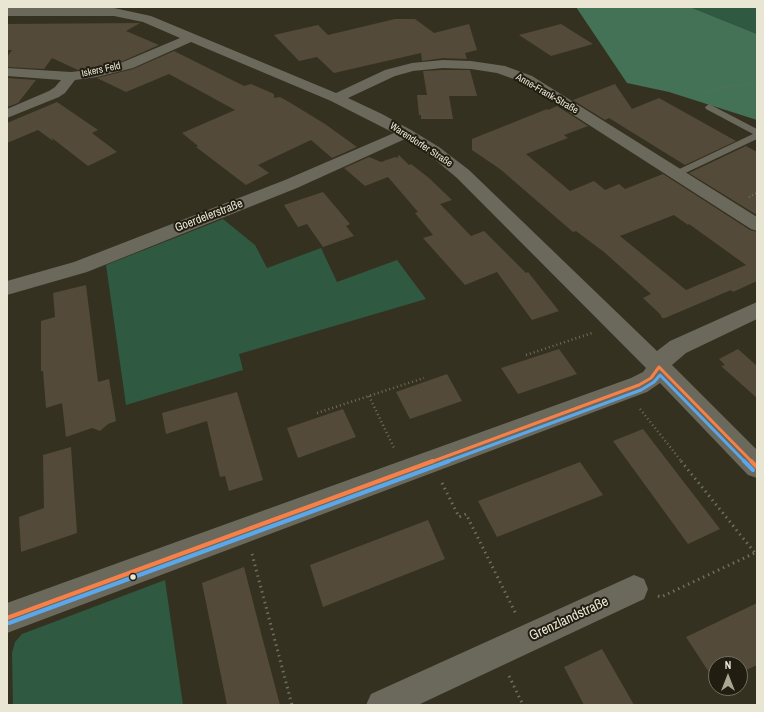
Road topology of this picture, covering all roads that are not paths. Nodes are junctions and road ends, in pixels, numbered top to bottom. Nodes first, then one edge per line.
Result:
1 (7, 12) edge
2 (190, 38) junction
3 (7, 72) edge
4 (71, 76) junction
5 (336, 98) junction
6 (709, 107) road end
7 (7, 114) edge
8 (406, 133) junction
9 (757, 134) edge
10 (676, 174) junction
11 (757, 225) edge
12 (7, 288) edge
13 (757, 310) edge
14 (659, 367) junction
15 (757, 467) edge
16 (634, 589) road end
17 (7, 618) edge
18 (382, 705) edge

1 - 2 street, Warendorfer Straße
2 - 4 street, Iskers Feld
2 - 5 street, Warendorfer Straße
3 - 4 street, Iskers Feld
4 - 7 street
5 - 8 street, Warendorfer Straße
5 - 10 street, Anne-Frank-Straße
6 - 9 lane
8 - 12 street, Goerdelerstraße
8 - 14 street, Warendorfer Straße
9 - 10 lane
10 - 11 street, Anne-Frank-Straße
13 - 14 street
14 - 15 street, Warendorfer Straße
14 - 17 street
16 - 18 street, Grenzlandstraße

